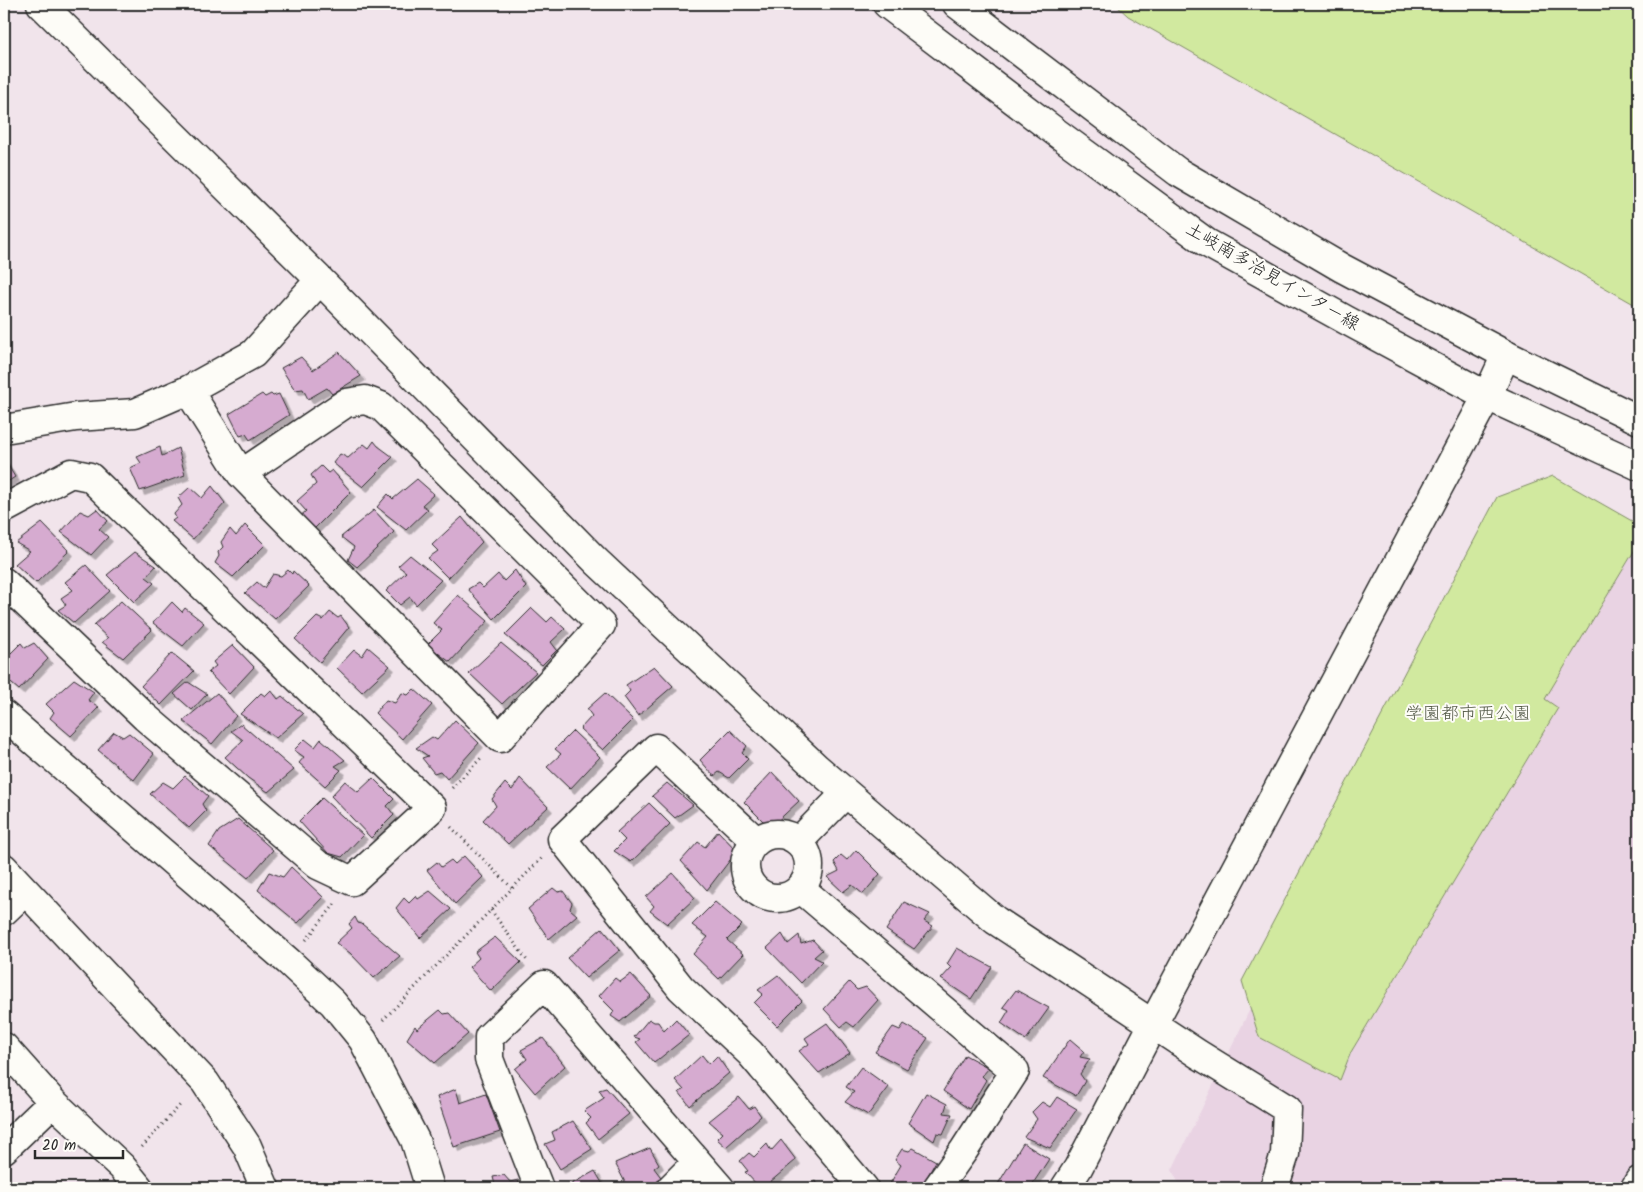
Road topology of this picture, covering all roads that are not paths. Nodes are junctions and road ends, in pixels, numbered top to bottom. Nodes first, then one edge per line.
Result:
1 (41, 4) edge
2 (887, 4) edge
3 (957, 4) edge
4 (320, 280) junction
5 (1506, 355) junction
6 (188, 390) junction
7 (1488, 396) junction
8 (1639, 420) edge
9 (4, 429) edge
10 (1639, 466) edge
11 (240, 474) junction
12 (4, 508) edge
13 (4, 582) edge
14 (4, 715) edge
15 (846, 793) junction
16 (756, 841) junction
17 (798, 842) junction
18 (4, 868) edge
19 (800, 888) junction
20 (25, 892) junction
21 (4, 911) edge
22 (1153, 1024) junction
23 (4, 1047) edge
24 (53, 1102) junction
25 (4, 1149) edge
26 (697, 1162) junction
27 (1639, 1181) edge
28 (140, 1188) edge
29 (265, 1188) edge
30 (430, 1188) edge
31 (539, 1188) edge
32 (671, 1188) edge
33 (720, 1188) edge
34 (864, 1188) edge
35 (937, 1188) edge
36 (1065, 1188) edge
37 (1274, 1188) edge
38 (1635, 1188) edge

1 - 4 street
2 - 7 street, 土岐南多治見インター線
3 - 5 street
4 - 6 street
4 - 15 street
5 - 7 street
5 - 8 street
6 - 9 street
6 - 11 street
7 - 10 street, 土岐南多治見インター線
7 - 22 street
11 - 11 street
12 - 13 street
14 - 30 street
15 - 17 street
15 - 22 street
16 - 17 street
16 - 19 street
16 - 34 street
17 - 19 street
18 - 20 street
19 - 35 street
20 - 21 street
20 - 29 street
22 - 36 street
22 - 37 street
23 - 24 street
24 - 25 street
24 - 28 street
26 - 31 street
26 - 32 street
26 - 33 street
27 - 38 street

